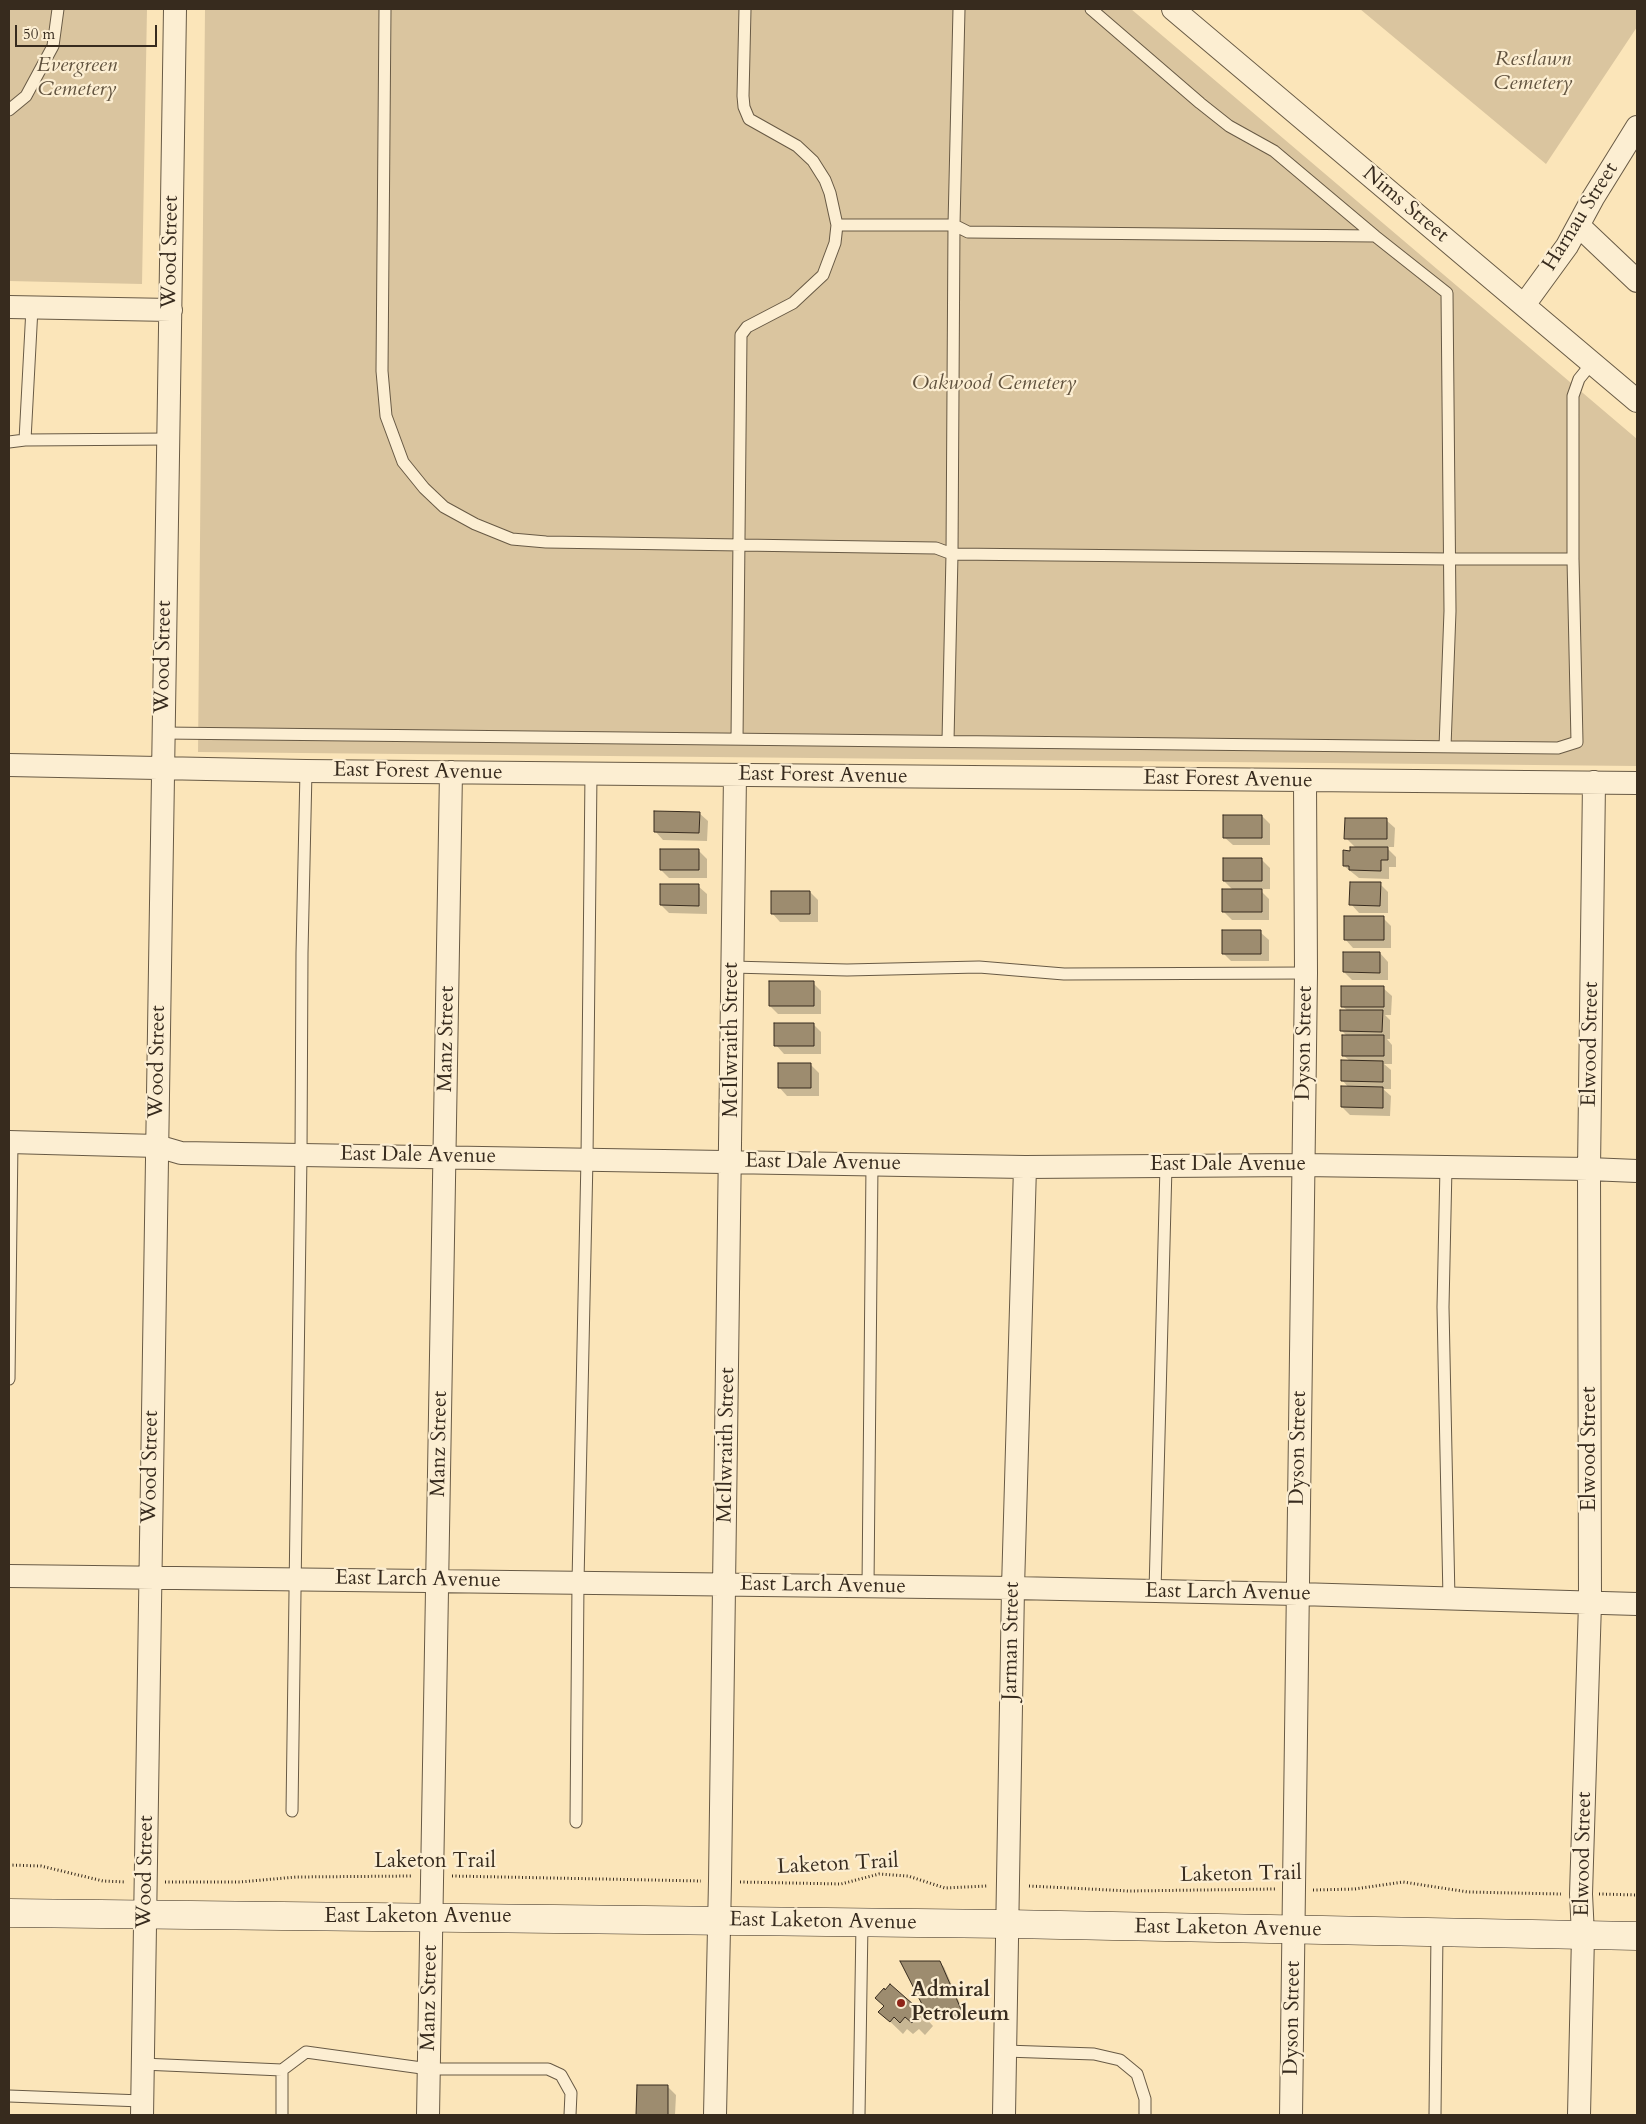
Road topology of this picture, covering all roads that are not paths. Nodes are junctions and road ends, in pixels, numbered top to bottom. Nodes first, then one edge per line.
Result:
1 (58, 9) edge
2 (175, 9) edge
3 (385, 9) edge
4 (745, 9) edge
5 (959, 9) edge
6 (1091, 9) edge
7 (1175, 9) edge
8 (9, 110) edge
9 (1637, 127) edge
10 (837, 225) junction
11 (954, 225) junction
12 (1579, 226) junction
13 (1375, 236) junction
14 (1637, 281) edge
15 (1524, 305) junction
16 (9, 307) edge
17 (32, 308) junction
18 (171, 310) junction
19 (1592, 363) junction
20 (1637, 401) edge
21 (169, 439) junction
22 (25, 440) junction
23 (9, 442) edge
24 (738, 546) junction
25 (952, 554) junction
26 (1573, 558) junction
27 (1449, 560) junction
28 (163, 733) junction
29 (737, 739) junction
30 (948, 741) junction
31 (1446, 747) junction
32 (9, 765) edge
33 (162, 768) junction
34 (306, 771) junction
35 (450, 772) junction
36 (591, 773) junction
37 (735, 775) junction
38 (1305, 781) junction
39 (1594, 782) junction
40 (1637, 783) edge
41 (732, 966) junction
42 (1306, 973) junction
43 (10, 1142) edge
44 (157, 1146) junction
45 (301, 1154) junction
46 (446, 1156) junction
47 (587, 1158) junction
48 (731, 1161) junction
49 (872, 1164) junction
50 (1302, 1165) junction
51 (1166, 1166) junction
52 (1025, 1167) junction
53 (1446, 1167) junction
54 (1590, 1169) junction
55 (1637, 1171) edge
56 (9, 1380) edge
57 (9, 1576) edge
58 (149, 1576) junction
59 (296, 1578) junction
60 (437, 1580) junction
61 (578, 1582) junction
62 (725, 1584) junction
63 (868, 1586) junction
64 (1013, 1588) junction
65 (1154, 1591) junction
66 (1298, 1594) junction
67 (1449, 1599) junction
68 (1590, 1603) junction
69 (1637, 1604) edge
70 (292, 1811) dead end
71 (576, 1822) dead end
72 (9, 1913) edge
73 (145, 1916) junction
74 (431, 1917) junction
75 (718, 1921) junction
76 (862, 1923) junction
77 (1008, 1924) junction
78 (1294, 1930) junction
79 (1437, 1932) junction
80 (1582, 1935) junction
81 (1637, 1936) edge
82 (1006, 2051) junction
83 (142, 2064) junction
84 (282, 2070) junction
85 (429, 2070) junction
86 (9, 2096) edge
87 (142, 2108) edge
88 (282, 2115) edge
89 (428, 2115) edge
90 (570, 2115) edge
91 (715, 2115) edge
92 (859, 2115) edge
93 (1004, 2115) edge
94 (1145, 2115) edge
95 (1291, 2115) edge
96 (1435, 2115) edge
97 (1579, 2115) edge

1 - 8 lane
2 - 18 street, Wood Street
3 - 24 lane
4 - 10 lane
5 - 11 lane
6 - 13 lane
7 - 15 street, Nims Street
9 - 12 street, Harnau Street
10 - 11 lane
10 - 24 lane
11 - 13 lane
11 - 25 lane
12 - 14 street
12 - 15 street, Harnau Street
13 - 27 lane
15 - 19 street, Nims Street
16 - 17 street
17 - 18 street
17 - 22 lane
18 - 21 street, Wood Street
19 - 20 street, Nims Street
19 - 26 lane
21 - 22 lane
21 - 28 street, Wood Street
22 - 23 lane
24 - 25 lane
24 - 29 lane
25 - 27 lane
25 - 30 lane
26 - 27 lane
26 - 31 lane
27 - 31 lane
28 - 29 lane
28 - 33 street, Wood Street
29 - 30 lane
30 - 31 lane
32 - 33 street, East Forest Avenue
33 - 34 street, East Forest Avenue
33 - 44 street, Wood Street
34 - 35 street, East Forest Avenue
34 - 45 lane
35 - 36 street, East Forest Avenue
35 - 46 street, Manz Street
36 - 37 street, East Forest Avenue
36 - 47 lane
37 - 38 street, East Forest Avenue
37 - 41 street, McIlwraith Street
38 - 39 street, East Forest Avenue
38 - 42 street, Dyson Street
39 - 40 street, East Forest Avenue
39 - 54 street, Elwood Street
41 - 42 lane
41 - 48 street, McIlwraith Street
42 - 50 street, Dyson Street
43 - 44 street, East Dale Avenue
43 - 56 lane
44 - 45 street, East Dale Avenue
44 - 58 street, Wood Street
45 - 46 street, East Dale Avenue
45 - 59 lane
46 - 47 street, East Dale Avenue
46 - 60 street, Manz Street
47 - 48 street, East Dale Avenue
47 - 61 lane
48 - 49 street, East Dale Avenue
48 - 62 street, McIlwraith Street
49 - 52 street, East Dale Avenue
49 - 63 lane
50 - 51 street, East Dale Avenue
50 - 53 street, East Dale Avenue
50 - 66 street, Dyson Street
51 - 52 street, East Dale Avenue
51 - 65 lane
52 - 64 street, Jarman Street
53 - 54 street, East Dale Avenue
53 - 67 lane
54 - 55 street, East Dale Avenue
54 - 68 street, Elwood Street
57 - 58 street, East Larch Avenue
58 - 59 street, East Larch Avenue
58 - 73 street, Wood Street
59 - 60 street, East Larch Avenue
59 - 70 lane
60 - 61 street, East Larch Avenue
60 - 74 street, Manz Street
61 - 62 street, East Larch Avenue
61 - 71 lane
62 - 63 street, East Larch Avenue
62 - 75 street, McIlwraith Street
63 - 64 street, East Larch Avenue
64 - 65 street, East Larch Avenue
64 - 77 street, Jarman Street
65 - 66 street, East Larch Avenue
66 - 67 street, East Larch Avenue
66 - 78 street, Dyson Street
67 - 68 street, East Larch Avenue
68 - 69 street, East Larch Avenue
68 - 80 street, Elwood Street
72 - 73 main road, East Laketon Avenue
73 - 74 main road, East Laketon Avenue
73 - 83 street, Wood Street
74 - 75 main road, East Laketon Avenue
74 - 85 street, Manz Street
75 - 76 main road, East Laketon Avenue
75 - 91 street, McIlwraith Street
76 - 77 main road, East Laketon Avenue
76 - 92 lane
77 - 78 main road, East Laketon Avenue
77 - 82 street, Jarman Street
78 - 79 main road, East Laketon Avenue
78 - 95 street, Dyson Street
79 - 80 main road, East Laketon Avenue
79 - 96 lane
80 - 81 main road, East Laketon Avenue
80 - 97 street, Elwood Street
82 - 93 street, Jarman Street
82 - 94 lane
83 - 84 lane
83 - 87 street, Wood Street
84 - 85 lane
84 - 88 lane
85 - 89 street, Manz Street
85 - 90 lane
86 - 87 lane

